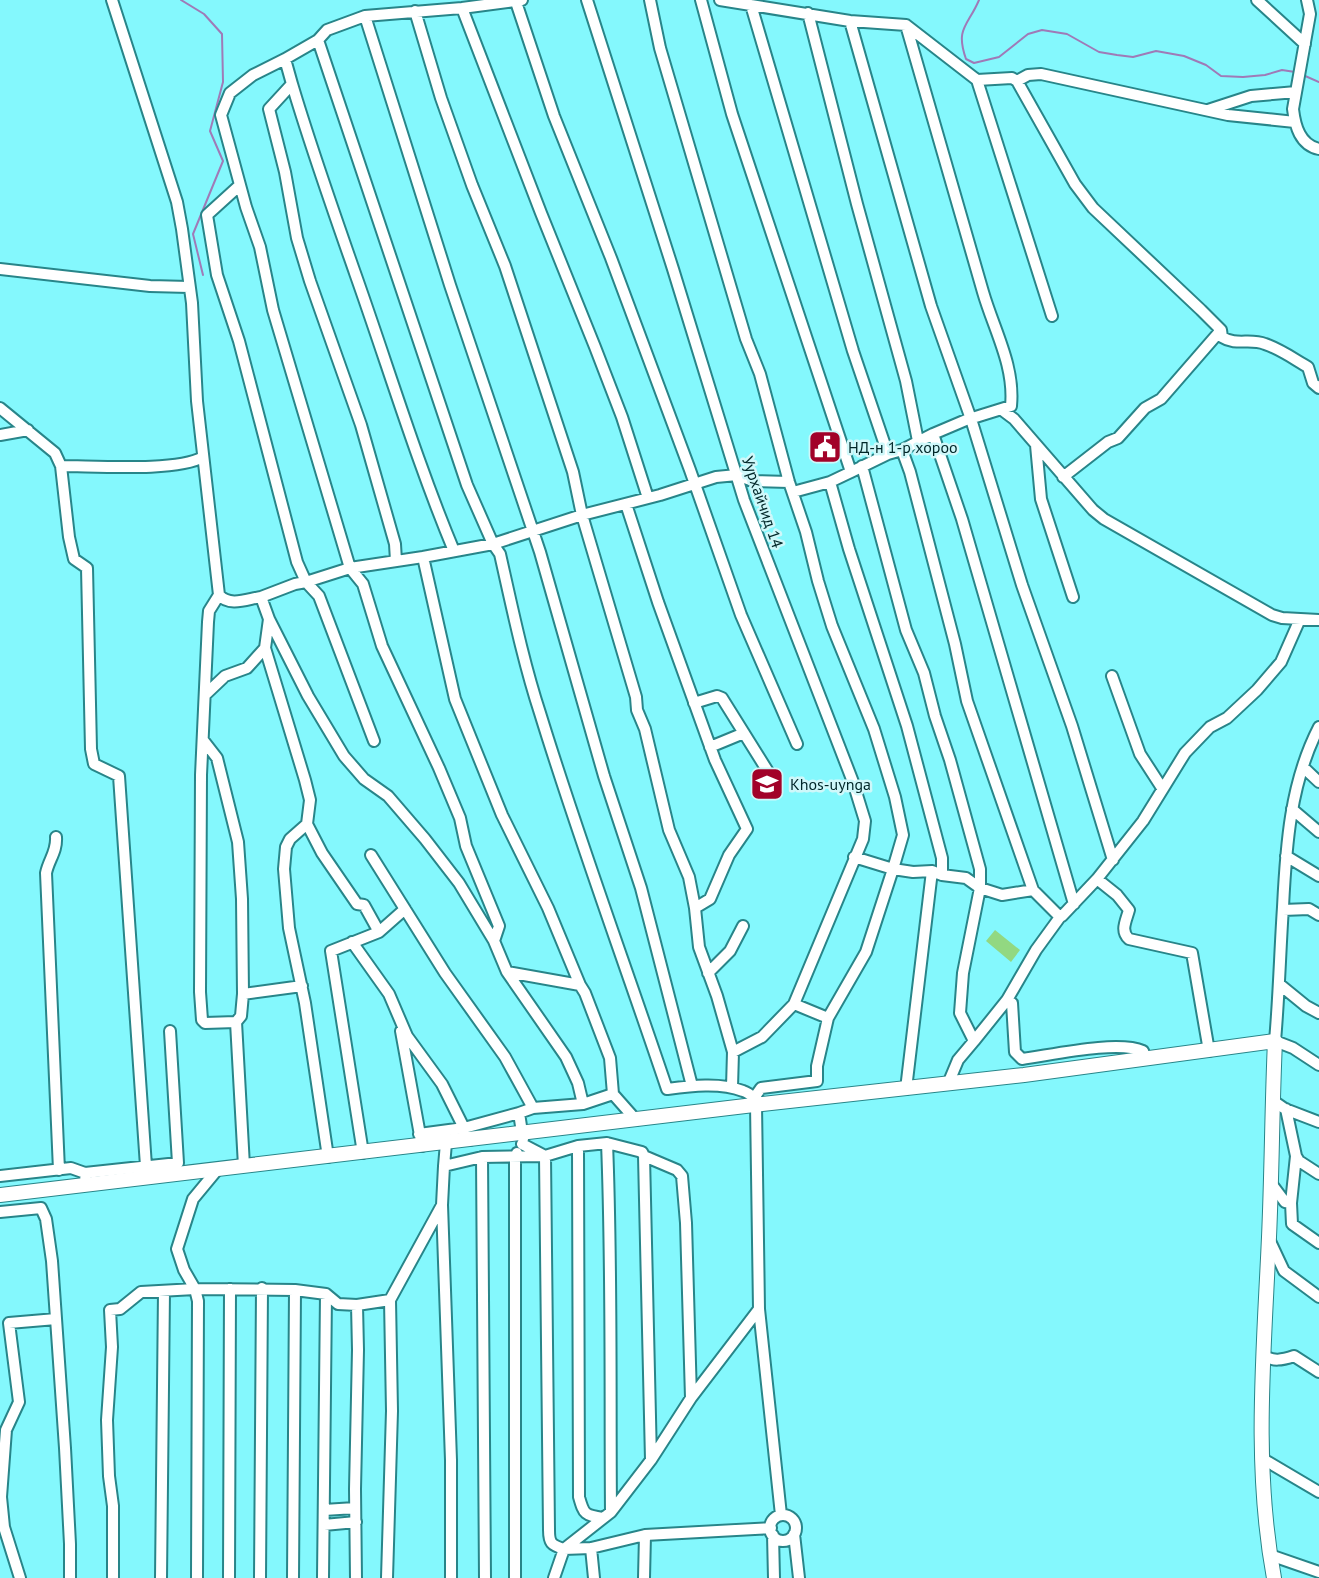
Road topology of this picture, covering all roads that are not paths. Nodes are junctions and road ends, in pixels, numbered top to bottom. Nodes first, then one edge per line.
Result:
1 (112, 0) edge
2 (587, 0) edge
3 (650, 0) edge
4 (701, 0) edge
5 (720, 0) edge
6 (1257, 0) edge
7 (1309, 0) edge
8 (519, 1) edge
9 (751, 5) junction
10 (462, 8) junction
11 (415, 11) junction
12 (808, 13) junction
13 (365, 16) junction
14 (850, 21) junction
15 (906, 25) junction
16 (1313, 29) edge
17 (318, 40) junction
18 (1305, 44) junction
19 (285, 59) junction
20 (977, 80) junction
21 (1017, 81) junction
22 (292, 84) junction
23 (1296, 89) junction
24 (1208, 110) junction
25 (1295, 122) junction
26 (1319, 149) edge
27 (240, 185) junction
28 (0, 269) edge
29 (189, 287) junction
30 (1052, 316) dead end
31 (1221, 330) junction
32 (1319, 388) edge
33 (0, 408) edge
34 (1002, 410) junction
35 (971, 419) junction
36 (28, 430) junction
37 (933, 434) junction
38 (0, 435) edge
39 (918, 441) junction
40 (1036, 445) junction
41 (902, 450) junction
42 (888, 454) junction
43 (203, 457) junction
44 (61, 466) junction
45 (862, 466) junction
46 (851, 472) junction
47 (737, 475) junction
48 (1063, 477) junction
49 (830, 482) junction
50 (694, 484) junction
51 (791, 487) junction
52 (648, 498) junction
53 (626, 504) junction
54 (582, 515) junction
55 (531, 530) junction
56 (493, 544) junction
57 (453, 551) junction
58 (423, 557) junction
59 (396, 561) junction
60 (350, 568) junction
61 (306, 582) junction
62 (219, 595) junction
63 (261, 597) junction
64 (1073, 597) dead end
65 (269, 619) junction
66 (1300, 619) junction
67 (1319, 620) edge
68 (265, 648) junction
69 (1112, 676) dead end
70 (206, 694) junction
71 (694, 703) junction
72 (1318, 732) edge
73 (744, 734) junction
74 (203, 740) junction
75 (374, 741) dead end
76 (797, 744) dead end
77 (710, 747) junction
78 (1303, 767) junction
79 (772, 778) dead end
80 (1319, 782) edge
81 (1162, 788) junction
82 (1292, 809) junction
83 (307, 824) junction
84 (1319, 832) edge
85 (56, 837) dead end
86 (371, 855) dead end
87 (855, 856) junction
88 (1286, 856) junction
89 (1113, 860) junction
90 (893, 870) junction
91 (937, 873) junction
92 (1319, 876) edge
93 (1097, 879) junction
94 (980, 888) junction
95 (1033, 890) junction
96 (1074, 904) junction
97 (695, 908) junction
98 (405, 909) junction
99 (1283, 910) junction
100 (1319, 915) edge
101 (1060, 917) junction
102 (743, 926) dead end
103 (379, 932) junction
104 (494, 941) junction
105 (352, 942) junction
106 (507, 972) junction
107 (708, 972) junction
108 (1279, 984) junction
109 (580, 985) junction
110 (302, 986) junction
111 (243, 994) junction
112 (1006, 1000) junction
113 (794, 1004) junction
114 (397, 1013) junction
115 (1319, 1013) edge
116 (828, 1018) junction
117 (236, 1022) junction
118 (170, 1031) dead end
119 (974, 1041) junction
120 (1275, 1041) junction
121 (1209, 1051) junction
122 (733, 1052) junction
123 (1146, 1059) junction
124 (1319, 1065) edge
125 (948, 1084) junction
126 (692, 1086) junction
127 (732, 1088) junction
128 (906, 1089) junction
129 (613, 1094) junction
130 (1272, 1100) junction
131 (757, 1103) junction
132 (583, 1104) junction
133 (532, 1108) junction
134 (1286, 1109) junction
135 (519, 1113) junction
136 (636, 1120) junction
137 (1319, 1122) edge
138 (467, 1134) junction
139 (523, 1139) junction
140 (420, 1140) junction
141 (446, 1143) junction
142 (607, 1143) junction
143 (578, 1146) junction
144 (363, 1153) junction
145 (328, 1156) junction
146 (545, 1156) junction
147 (644, 1156) junction
148 (1296, 1156) junction
149 (482, 1157) junction
150 (515, 1157) junction
151 (146, 1166) junction
152 (244, 1166) junction
153 (444, 1166) junction
154 (58, 1170) junction
155 (217, 1170) junction
156 (1319, 1174) edge
157 (0, 1176) edge
158 (85, 1179) junction
159 (1270, 1182) junction
160 (0, 1196) edge
161 (1291, 1203) junction
162 (442, 1205) junction
163 (0, 1212) edge
164 (1269, 1239) junction
165 (1319, 1243) edge
166 (262, 1288) junction
167 (195, 1289) junction
168 (231, 1289) junction
169 (295, 1290) junction
170 (164, 1291) junction
171 (326, 1293) junction
172 (1319, 1297) edge
173 (390, 1300) junction
174 (357, 1305) junction
175 (759, 1309) junction
176 (56, 1320) junction
177 (1263, 1355) junction
178 (1319, 1372) edge
179 (691, 1398) junction
180 (651, 1460) junction
181 (1263, 1460) junction
182 (1319, 1492) edge
183 (355, 1508) junction
184 (324, 1510) junction
185 (607, 1515) junction
186 (781, 1515) junction
187 (356, 1522) junction
188 (324, 1525) junction
189 (772, 1531) junction
190 (794, 1534) junction
191 (645, 1535) junction
192 (591, 1548) junction
193 (564, 1549) junction
194 (1270, 1555) junction
195 (1319, 1572) edge
196 (20, 1578) edge
197 (70, 1578) edge
198 (113, 1578) edge
199 (161, 1578) edge
200 (197, 1578) edge
201 (229, 1578) edge
202 (260, 1578) edge
203 (293, 1578) edge
204 (323, 1578) edge
205 (356, 1578) edge
206 (387, 1578) edge
207 (451, 1578) edge
208 (484, 1578) edge
209 (515, 1578) edge
210 (554, 1578) edge
211 (594, 1578) edge
212 (644, 1578) edge
213 (774, 1578) edge
214 (799, 1578) edge
215 (1274, 1578) edge

1 - 29 street
2 - 47 street, Уурхайчид 14
3 - 51 street
4 - 46 street
5 - 9 street
6 - 18 street
7 - 16 street
8 - 10 street
8 - 50 street
9 - 12 street
9 - 42 street
10 - 11 street
10 - 52 street
11 - 13 street
11 - 54 street
12 - 14 street
12 - 39 street
13 - 17 street
13 - 55 street
14 - 15 street
14 - 35 street
15 - 20 street
15 - 34 street
16 - 18 street
17 - 19 street
17 - 56 street
18 - 23 street
19 - 22 street
19 - 27 street
20 - 21 street
20 - 30 street
21 - 24 street
21 - 31 street
22 - 57 street
22 - 59 street
23 - 24 street
23 - 25 street
24 - 25 street
25 - 26 street
27 - 60 street
27 - 61 street
28 - 29 street
29 - 43 street
31 - 32 street
31 - 48 street
33 - 36 street
34 - 35 street
34 - 40 street
35 - 37 street
35 - 89 street
36 - 38 street
36 - 44 street
37 - 39 street
37 - 96 street
39 - 41 street
40 - 48 street
40 - 64 street
41 - 42 street
41 - 95 street
42 - 45 street
43 - 44 street
43 - 62 street
44 - 151 street
45 - 46 street
45 - 94 street
46 - 49 street
47 - 50 street
47 - 51 street
47 - 87 street, Уурхайчид 14
48 - 66 street
49 - 51 street
49 - 91 street
50 - 52 street
50 - 76 street
51 - 90 street
52 - 53 street
53 - 54 street
53 - 71 street
54 - 55 street
54 - 97 street
55 - 56 street
55 - 126 street
56 - 57 street
56 - 126 street
57 - 58 street
58 - 59 street
58 - 109 street
59 - 60 street
60 - 61 street
60 - 104 street
61 - 63 street
61 - 75 street
62 - 63 street
62 - 70 street
63 - 65 street
65 - 68 street
65 - 104 street
66 - 67 street
66 - 81 street
68 - 70 street
68 - 83 street
69 - 81 street
70 - 74 street
71 - 73 street
71 - 77 street
72 - 78 street
73 - 77 street
73 - 79 street
74 - 111 street
74 - 117 street
77 - 97 street
78 - 80 street
78 - 82 street
81 - 89 street
82 - 84 street
82 - 88 street
83 - 103 street
83 - 110 street
85 - 154 street
86 - 98 street
87 - 90 street
87 - 113 street, Уурхайчид 14
88 - 92 street
88 - 99 street
89 - 93 street
90 - 91 street
90 - 116 street
91 - 94 street
91 - 128 street
93 - 96 street
93 - 121 street
94 - 95 street
94 - 119 street
95 - 101 street
96 - 101 street
97 - 107 street
98 - 103 street
98 - 133 street
99 - 100 street
99 - 108 street
101 - 112 street
102 - 107 street
103 - 105 street
104 - 106 street
105 - 114 street
105 - 144 street
106 - 109 street
106 - 132 street
107 - 122 street
108 - 115 street
108 - 120 street
109 - 129 street
110 - 111 street
110 - 145 street
111 - 117 street
112 - 119 street
112 - 123 street
113 - 116 street
113 - 122 street
114 - 138 street
114 - 140 street
116 - 131 street
117 - 152 street
118 - 151 street
119 - 125 street
120 - 121 main road
120 - 124 street
120 - 130 main road
121 - 123 main road
122 - 127 street
123 - 125 main road
125 - 128 main road
126 - 127 street
127 - 131 street
128 - 131 main road
129 - 132 street
129 - 136 street
130 - 134 street
130 - 159 main road
131 - 136 main road
131 - 175 street
132 - 133 street
133 - 135 street
134 - 137 street
134 - 148 street
135 - 138 street
135 - 139 street
136 - 139 main road
138 - 139 main road
138 - 140 street
138 - 141 main road
139 - 146 street
139 - 150 street
140 - 141 main road
140 - 144 main road
141 - 153 street
142 - 143 street
142 - 147 street
142 - 185 street
143 - 146 street
143 - 185 street
144 - 145 main road
145 - 152 main road
146 - 150 street
146 - 193 street
147 - 179 street
147 - 180 street
148 - 156 street
148 - 161 street
149 - 150 street
149 - 153 street
149 - 208 street
150 - 209 street
151 - 158 street
152 - 155 main road
153 - 162 street
154 - 157 street
154 - 158 street
155 - 158 main road
155 - 167 street
158 - 160 main road
159 - 161 street
159 - 164 main road
161 - 165 street
162 - 173 street
162 - 207 street
163 - 176 street
164 - 172 street
164 - 177 main road
166 - 168 street
166 - 169 street
166 - 202 street
167 - 168 street
167 - 170 street
167 - 200 street
168 - 201 street
169 - 171 street
169 - 203 street
170 - 198 street
170 - 199 street
171 - 174 street
171 - 184 street
173 - 174 street
173 - 206 street
174 - 183 street
175 - 179 street
175 - 186 street
176 - 196 street
176 - 197 street
177 - 178 street
177 - 181 main road
179 - 180 street
180 - 185 street
181 - 182 street
181 - 194 main road
183 - 184 street
183 - 187 street
184 - 188 street
185 - 193 street
186 - 189 street
186 - 190 street
187 - 188 street
187 - 205 street
188 - 204 street
189 - 190 street
189 - 191 street
189 - 213 street
190 - 214 street
191 - 192 street
191 - 212 street
192 - 193 street
192 - 211 street
193 - 210 street
194 - 195 street
194 - 215 main road

